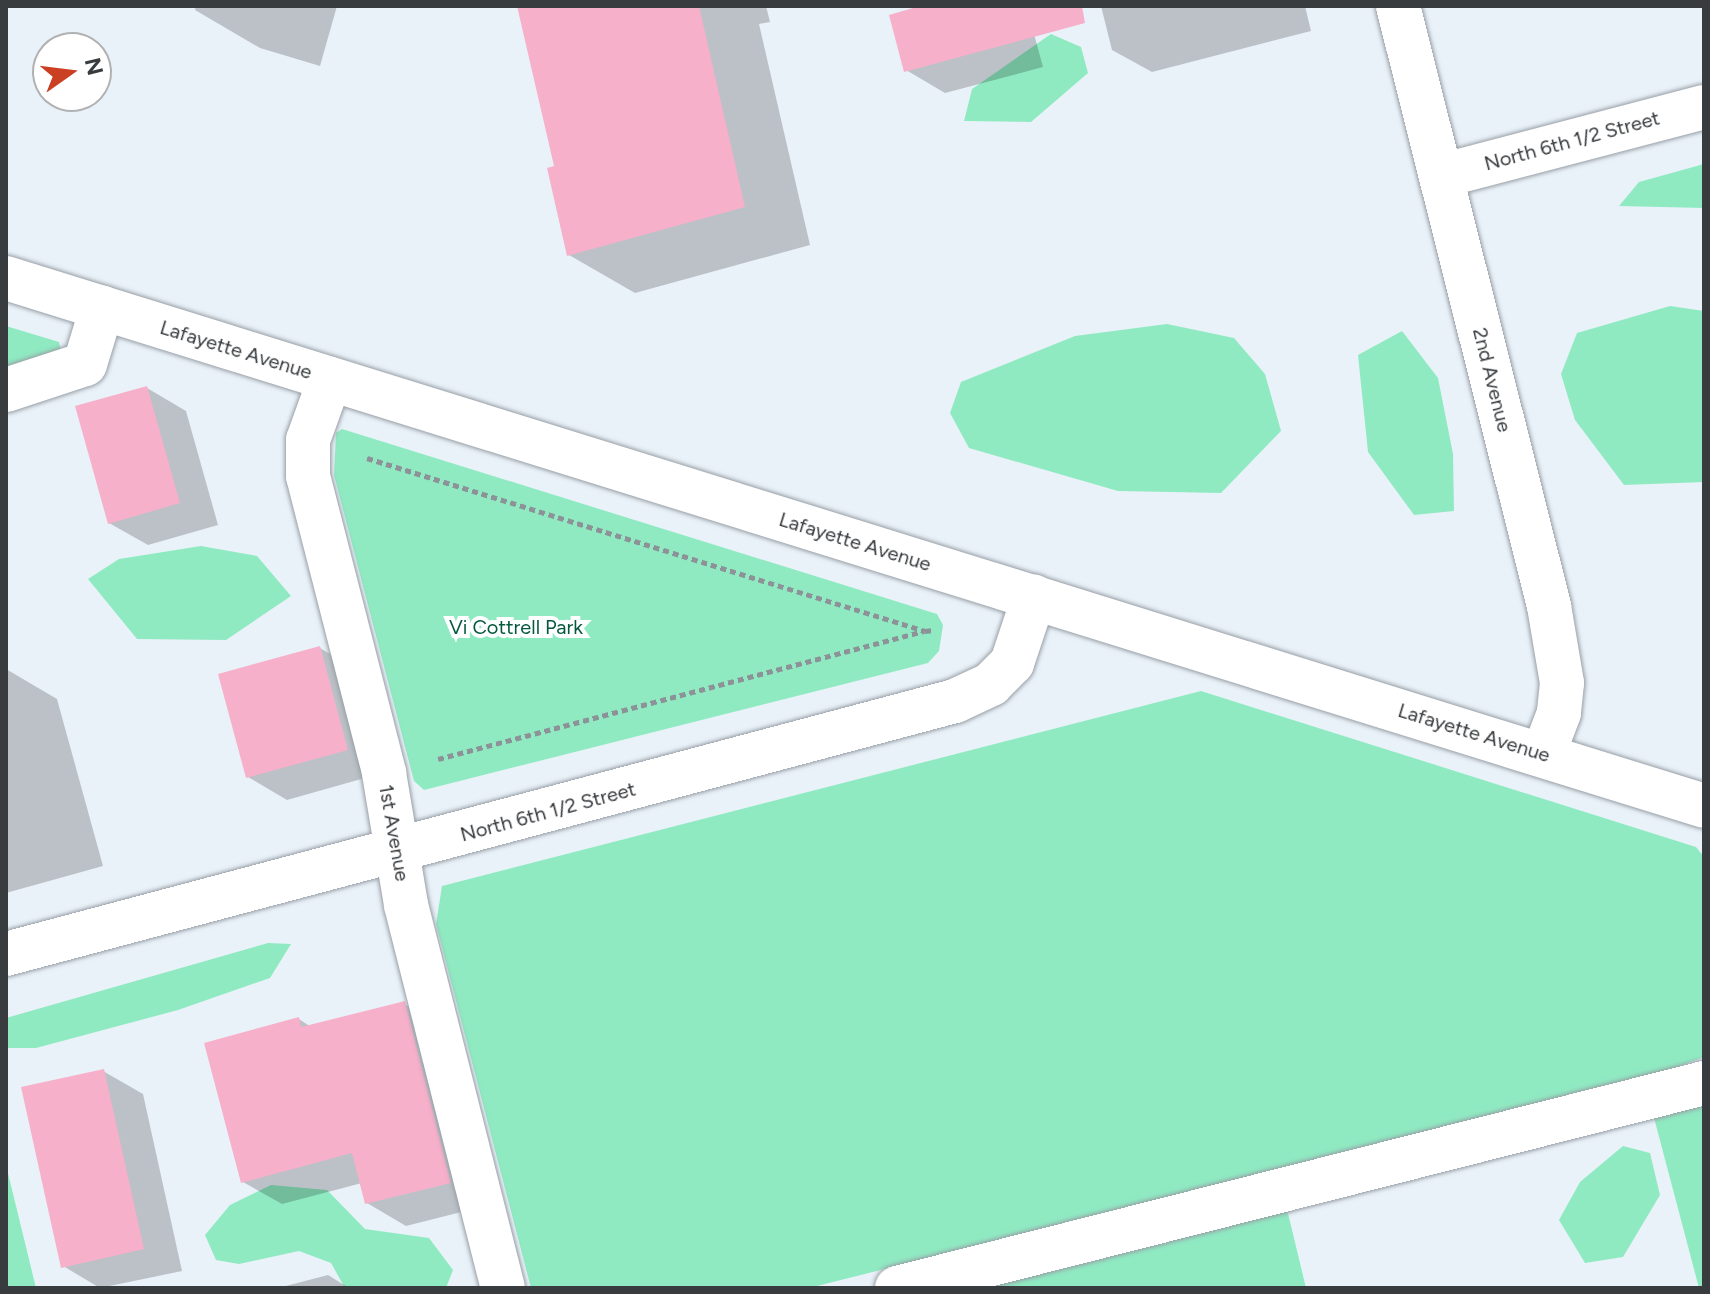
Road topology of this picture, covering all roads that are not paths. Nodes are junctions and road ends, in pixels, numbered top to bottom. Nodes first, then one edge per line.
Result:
1 (1398, 6) edge
2 (1704, 107) edge
3 (1441, 176) junction
4 (6, 278) edge
5 (102, 308) junction
6 (330, 379) junction
7 (6, 390) edge
8 (1034, 597) junction
9 (1543, 755) junction
10 (1704, 806) edge
11 (397, 853) junction
12 (6, 954) edge
13 (1704, 1083) edge
14 (503, 1288) edge
15 (897, 1288) edge

1 - 3 street, 2nd Avenue
2 - 3 street, North 6th 1/2 Street
3 - 9 street, 2nd Avenue
4 - 5 street, Lafayette Avenue
5 - 6 street, Lafayette Avenue
5 - 7 street
6 - 8 street, Lafayette Avenue
6 - 11 street, 1st Avenue
8 - 9 street, Lafayette Avenue
8 - 11 street, North 6th 1/2 Street
9 - 10 street, Lafayette Avenue
11 - 12 street, North 6th 1/2 Street
11 - 14 street, 1st Avenue
13 - 15 street

